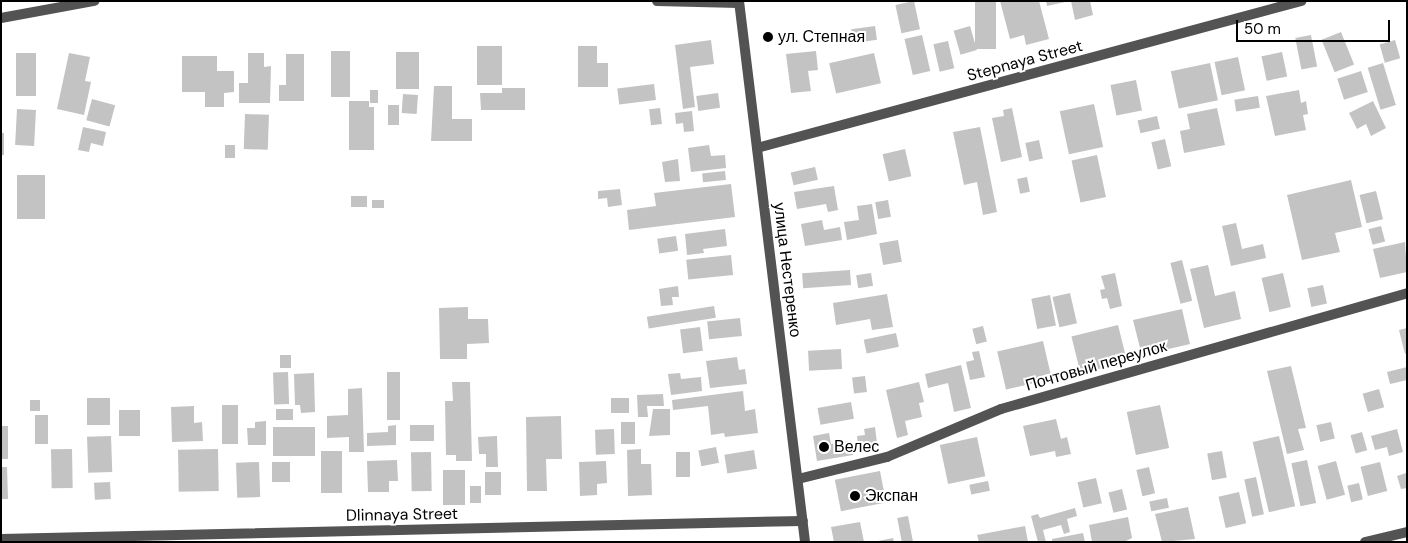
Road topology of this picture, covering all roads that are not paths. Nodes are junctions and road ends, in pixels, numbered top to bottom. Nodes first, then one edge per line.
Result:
1 (94, 1) edge
2 (657, 1) edge
3 (1302, 1) edge
4 (739, 2) edge
5 (1, 18) edge
6 (757, 148) junction
7 (1407, 293) edge
8 (798, 479) junction
9 (803, 521) junction
10 (1407, 532) edge
11 (1, 539) edge
12 (805, 542) edge
13 (1365, 542) edge

1 - 5 street
2 - 4 street
3 - 6 street, Stepnaya Street
4 - 6 street, улица Нестеренко
6 - 8 street, улица Нестеренко
7 - 8 street, Почтовый переулок
8 - 9 street, улица Нестеренко
9 - 11 street, Dlinnaya Street
9 - 12 street, улица Нестеренко
10 - 13 street

